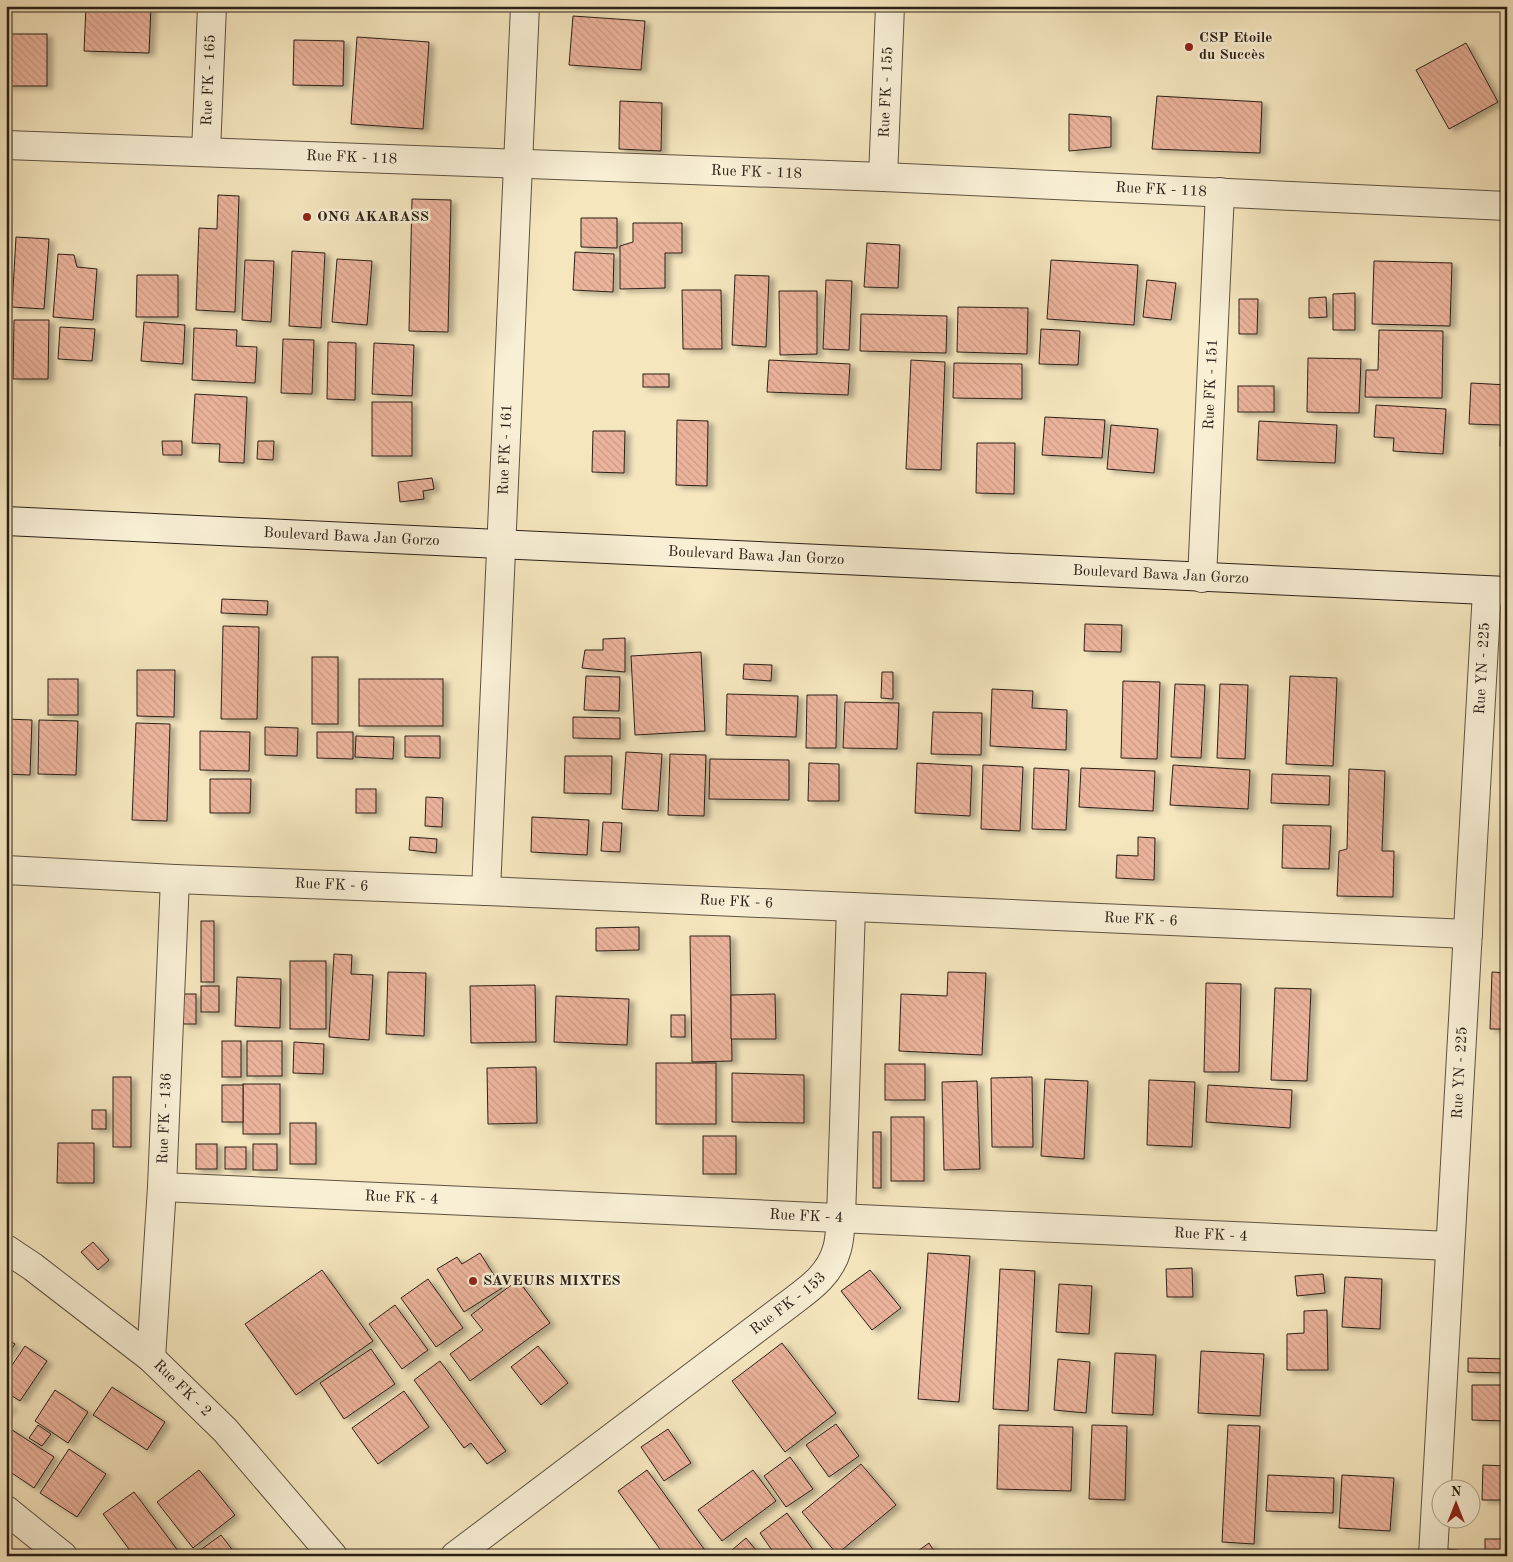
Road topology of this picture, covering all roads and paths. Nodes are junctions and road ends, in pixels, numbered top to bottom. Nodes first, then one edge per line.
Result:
1 (212, 6) edge
2 (525, 6) edge
3 (890, 6) edge
4 (6, 145) edge
5 (206, 152) junction
6 (518, 163) junction
7 (883, 177) junction
8 (1220, 192) junction
9 (1507, 206) edge
10 (6, 521) edge
11 (501, 544) junction
12 (1202, 578) junction
13 (1497, 591) edge
14 (6, 870) edge
15 (175, 879) junction
16 (486, 891) junction
17 (851, 907) junction
18 (1468, 934) junction
19 (162, 1187) junction
20 (841, 1218) junction
21 (1450, 1246) junction
22 (6, 1249) edge
23 (151, 1358) junction
24 (6, 1510) edge
25 (63, 1556) edge
26 (333, 1556) edge
27 (455, 1556) edge
28 (1433, 1556) edge

1 - 5 street, Rue FK - 165
2 - 6 street, Rue FK - 161
3 - 7 street, Rue FK - 155
4 - 5 street, Rue FK - 118
5 - 6 street, Rue FK - 118
6 - 7 street, Rue FK - 118
6 - 11 street, Rue FK - 161
7 - 8 street, Rue FK - 118
8 - 9 street, Rue FK - 118
8 - 12 street, Rue FK - 151
10 - 11 street, Boulevard Bawa Jan Gorzo
11 - 12 street, Boulevard Bawa Jan Gorzo
11 - 16 street, Rue FK - 161
12 - 13 street, Boulevard Bawa Jan Gorzo
13 - 18 street, Rue YN - 225
14 - 15 street, Rue FK - 6
15 - 16 street, Rue FK - 6
15 - 19 street, Rue FK - 136
16 - 17 street, Rue FK - 6
17 - 18 street, Rue FK - 6
17 - 20 street, Rue FK - 153
18 - 21 street, Rue YN - 225
19 - 20 street, Rue FK - 4
19 - 23 street, Rue FK - 136
20 - 21 street, Rue FK - 4
20 - 27 street, Rue FK - 153
21 - 28 street, Rue YN - 225
22 - 23 street, Rue FK - 2
23 - 26 street, Rue FK - 2
24 - 25 street

